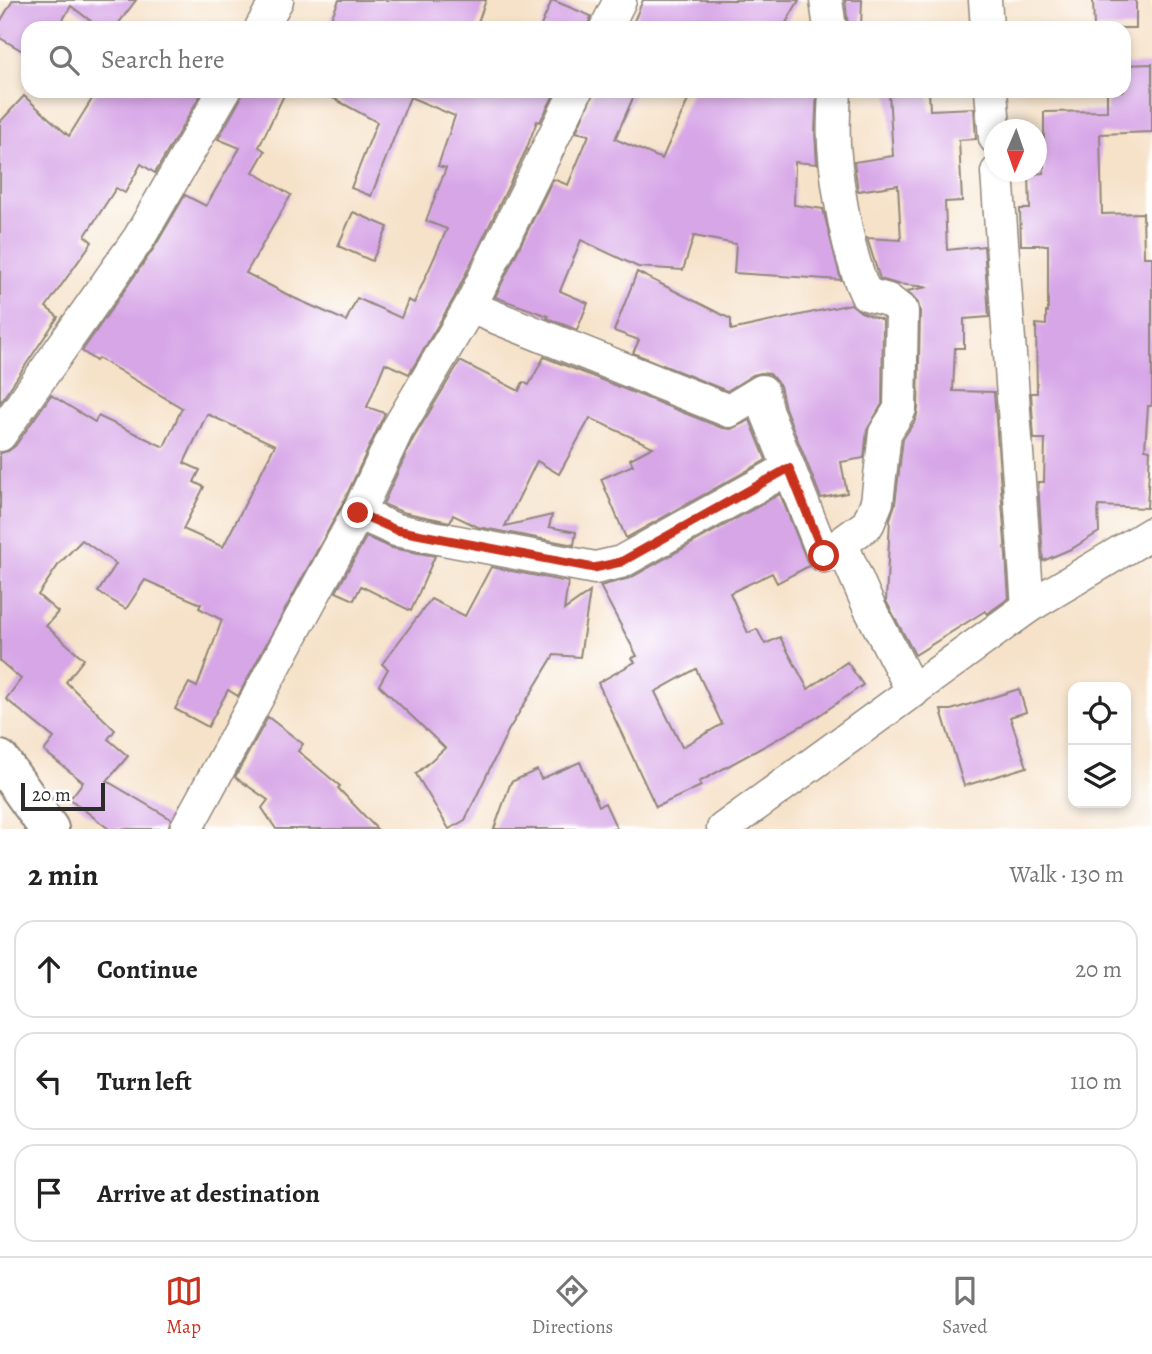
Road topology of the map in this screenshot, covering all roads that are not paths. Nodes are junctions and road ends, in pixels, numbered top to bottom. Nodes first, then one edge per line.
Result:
1 (277, 0) edge
2 (620, 0) edge
3 (826, 0) edge
4 (985, 0) edge
5 (265, 21) edge
6 (610, 21) edge
7 (829, 21) edge
8 (986, 21) edge
9 (220, 98) edge
10 (573, 98) edge
11 (835, 98) edge
12 (992, 98) edge
13 (993, 119) edge
14 (998, 182) edge
15 (470, 307) junction
16 (0, 435) edge
17 (789, 468) junction
18 (358, 513) junction
19 (1152, 533) edge
20 (824, 556) junction
21 (1028, 607) junction
22 (913, 692) junction
23 (0, 760) edge
24 (49, 829) edge
25 (186, 829) edge
26 (723, 829) edge

1 - 5 street
2 - 6 street
3 - 7 street
4 - 8 street
9 - 16 street
10 - 15 street
11 - 20 street
12 - 13 street
14 - 21 street
15 - 17 street
15 - 18 street
17 - 18 street
17 - 20 street
18 - 25 street
19 - 21 street
20 - 22 street
21 - 22 street
22 - 26 street
23 - 24 street

